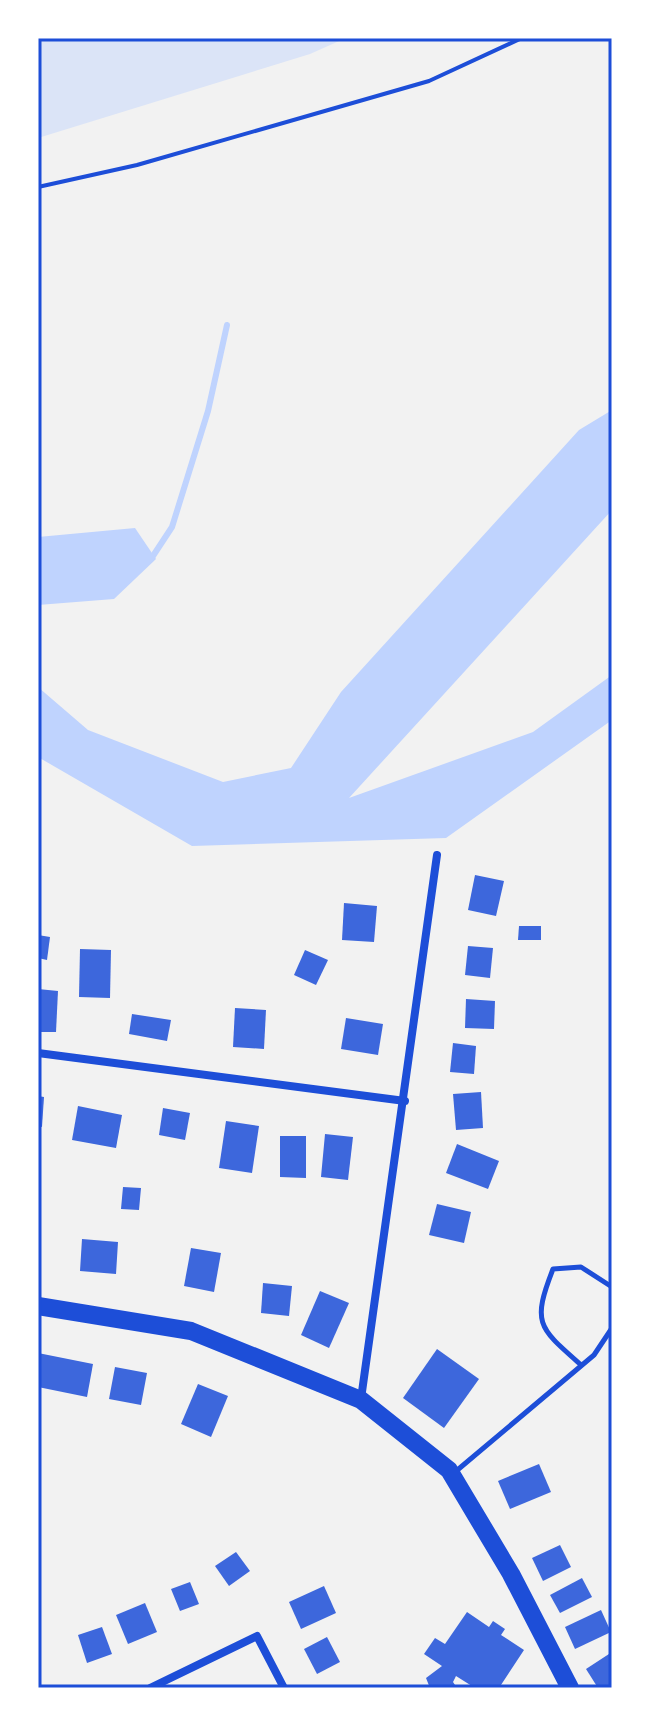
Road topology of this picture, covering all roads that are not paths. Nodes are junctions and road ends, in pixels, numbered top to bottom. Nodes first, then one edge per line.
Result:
1 (437, 855) dead end
2 (38, 1053) edge
3 (405, 1101) junction
4 (612, 1287) edge
5 (38, 1306) edge
6 (612, 1328) edge
7 (580, 1364) junction
8 (361, 1400) junction
9 (452, 1474) junction
10 (150, 1688) edge
11 (284, 1688) edge
12 (570, 1688) edge

1 - 3 street
2 - 3 street
3 - 8 street
4 - 7 lane
5 - 8 main road
6 - 7 lane
7 - 9 lane
8 - 9 main road
9 - 12 main road
10 - 11 street

